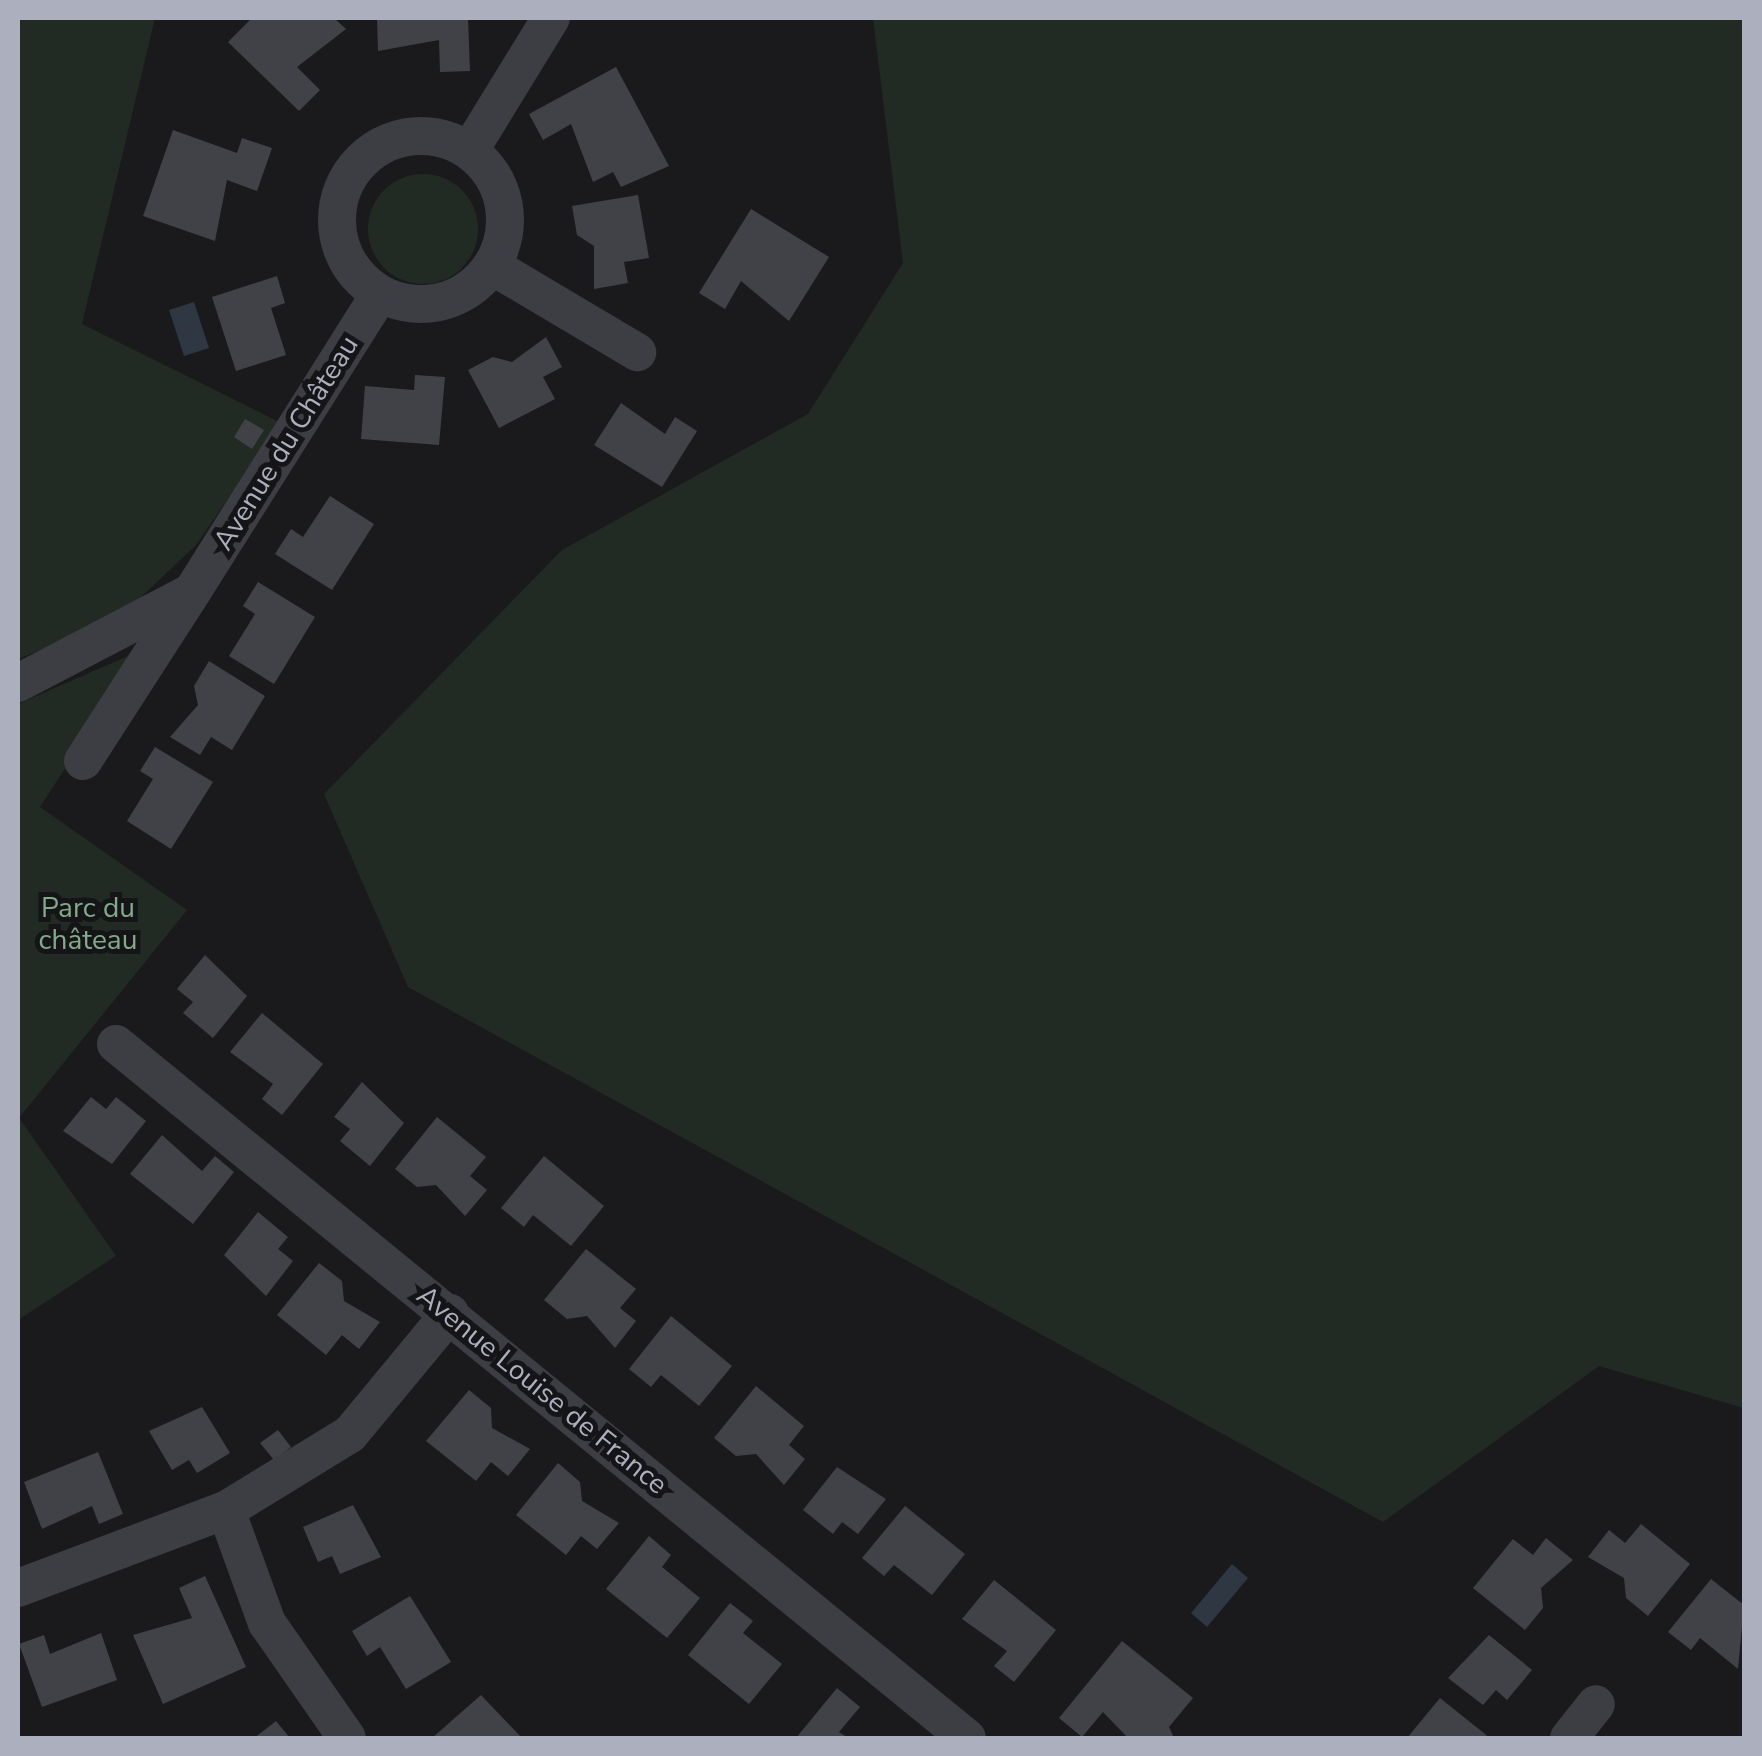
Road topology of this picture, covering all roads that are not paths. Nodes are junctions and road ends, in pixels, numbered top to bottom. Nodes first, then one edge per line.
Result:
1 (551, 18) edge
2 (470, 150) junction
3 (492, 266) junction
4 (380, 294) junction
5 (636, 352) dead end
6 (192, 592) junction
7 (18, 683) edge
8 (83, 761) dead end
9 (116, 1044) dead end
10 (450, 1313) junction
11 (226, 1510) junction
12 (18, 1588) edge
13 (1596, 1704) dead end
14 (347, 1738) edge
15 (967, 1738) edge
16 (1568, 1738) edge

1 - 2 street
2 - 3 street
2 - 4 street
3 - 4 street
3 - 5 street
4 - 6 street, Avenue du Château
6 - 7 street
6 - 8 street, Avenue du Château
9 - 10 street, Avenue Louise de France
10 - 11 street
10 - 15 street, Avenue Louise de France
11 - 12 street
11 - 14 street
13 - 16 street

